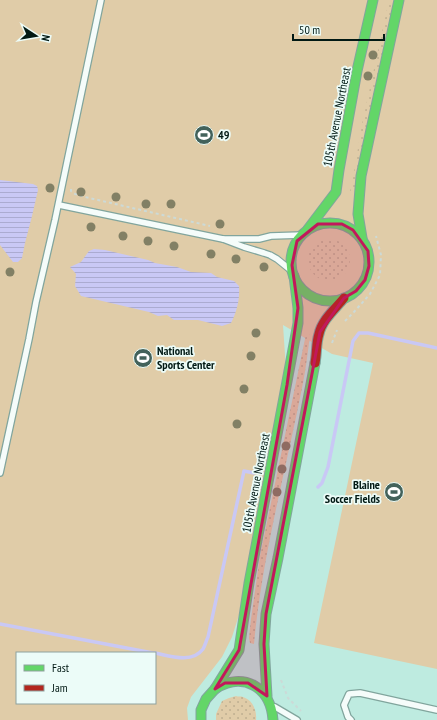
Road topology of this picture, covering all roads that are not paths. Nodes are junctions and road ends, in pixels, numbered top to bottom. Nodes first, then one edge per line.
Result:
1 (101, 0) edge
2 (373, 0) edge
3 (399, 0) edge
4 (58, 205) junction
5 (305, 232) junction
6 (362, 238) junction
7 (223, 239) junction
8 (294, 274) junction
9 (344, 298) junction
10 (0, 473) edge
11 (215, 689) junction
12 (267, 696) junction
13 (271, 705) junction
14 (437, 710) edge
15 (201, 720) edge
16 (273, 720) edge
17 (297, 720) edge
18 (351, 720) edge

1 - 4 lane
2 - 5 street, 105th Avenue Northeast
3 - 6 street
4 - 7 lane
4 - 10 lane
5 - 6 street
5 - 7 lane
5 - 8 street, 105th Avenue Northeast
6 - 9 street
7 - 8 lane
8 - 9 street
8 - 11 street, 105th Avenue Northeast
9 - 12 street
11 - 12 street
11 - 15 street, 105th Avenue Northeast
12 - 13 street
13 - 16 street
13 - 17 lane
14 - 18 lane

